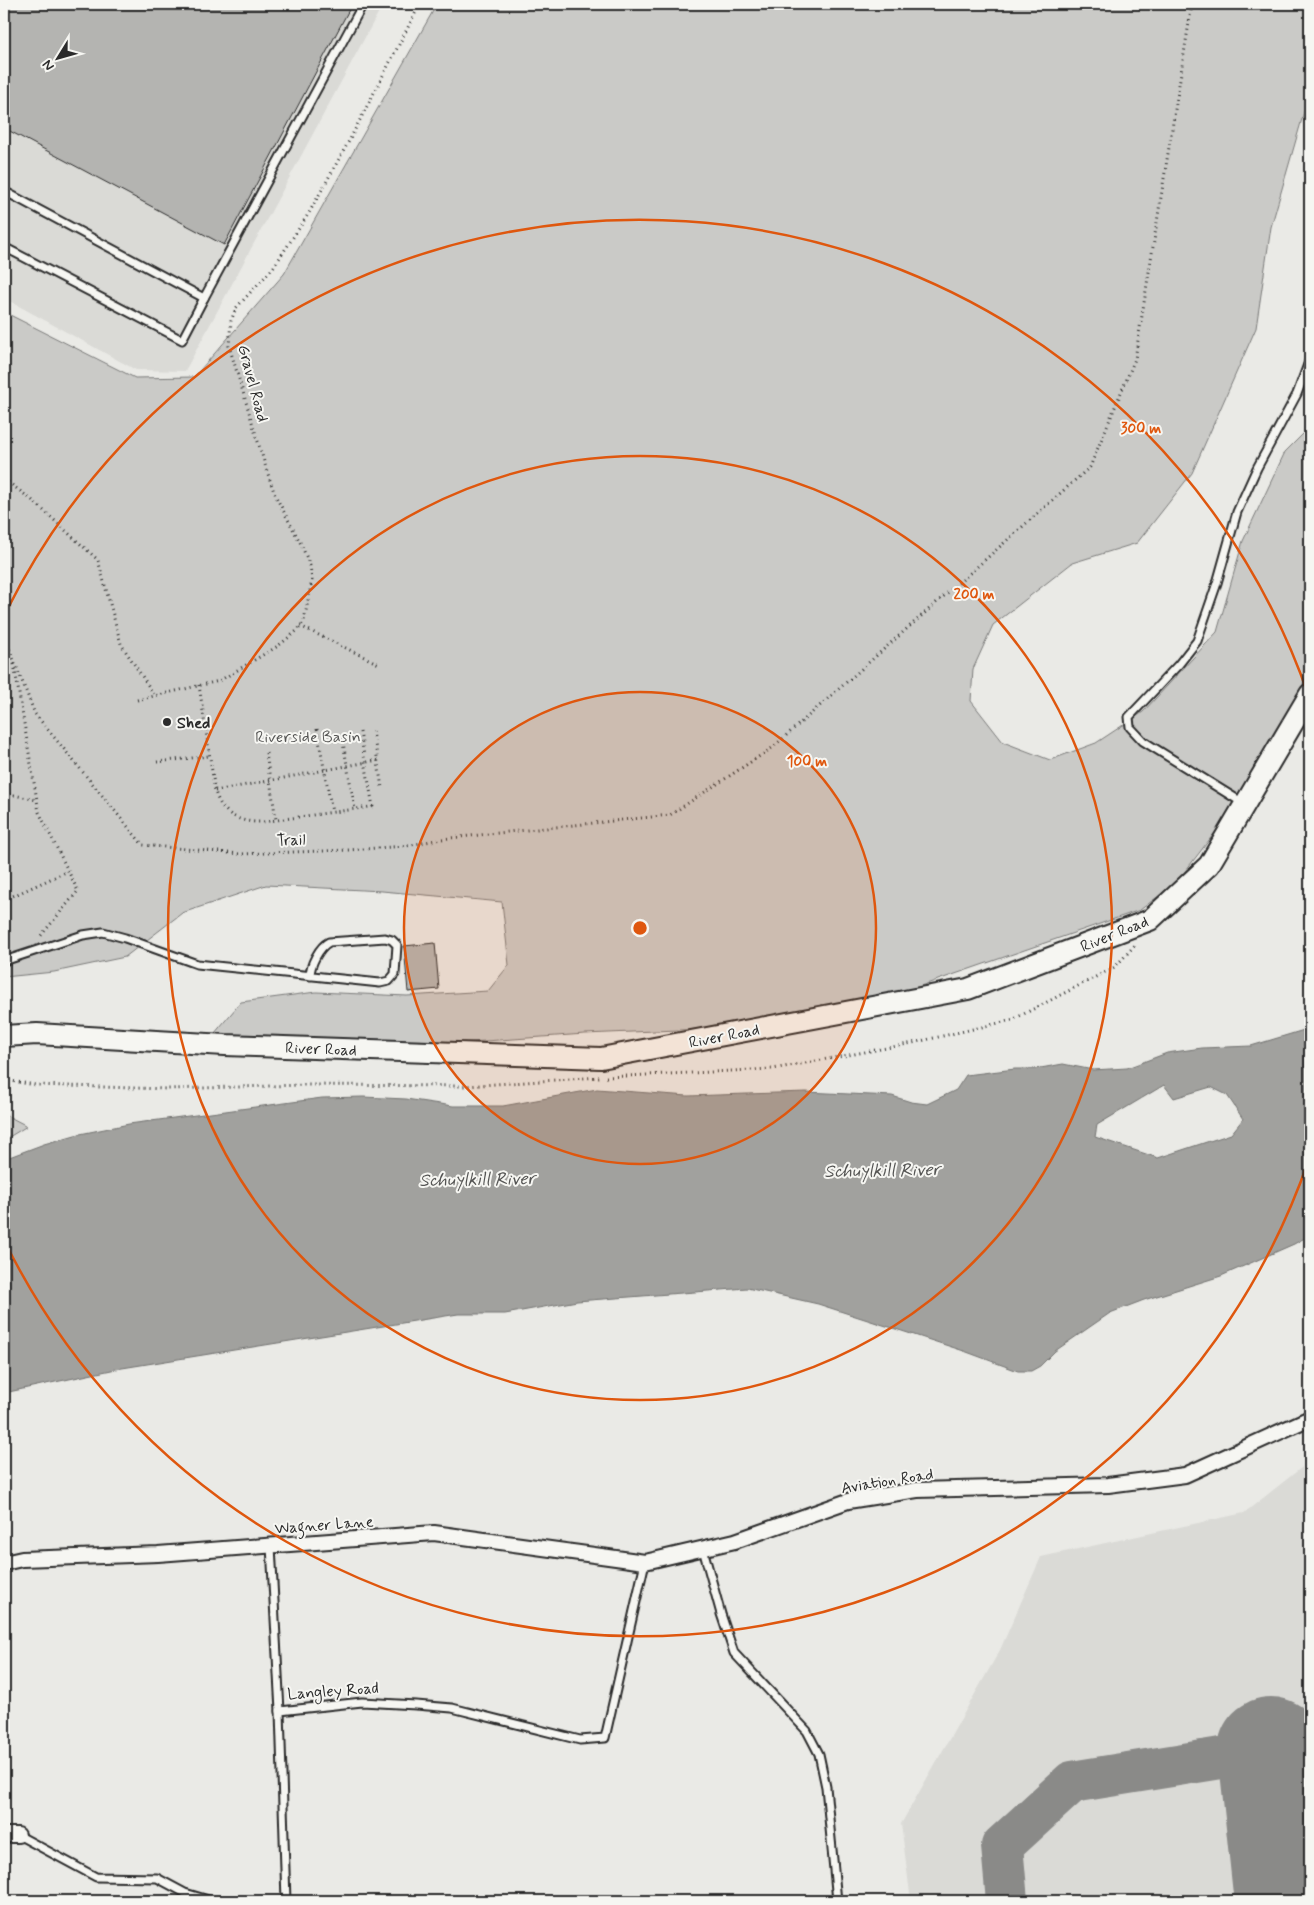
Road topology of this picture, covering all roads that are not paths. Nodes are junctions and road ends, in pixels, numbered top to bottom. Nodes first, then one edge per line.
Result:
1 (363, 4) edge
2 (4, 192) edge
3 (4, 247) edge
4 (204, 298) junction
5 (1310, 359) edge
6 (1310, 694) edge
7 (1245, 805) junction
8 (4, 961) edge
9 (310, 976) junction
10 (4, 1036) edge
11 (1310, 1418) edge
12 (270, 1546) junction
13 (703, 1548) junction
14 (645, 1562) junction
15 (4, 1563) edge
16 (280, 1711) junction
17 (11, 1835) edge
18 (212, 1901) edge
19 (286, 1901) edge
20 (837, 1901) edge

1 - 4 lane
2 - 4 lane
3 - 4 lane
5 - 7 lane
6 - 7 street, River Road
7 - 10 street, River Road
8 - 9 lane
9 - 9 lane
11 - 13 street, Aviation Road
12 - 14 street, Wagner Lane
12 - 15 street, Wagner Lane
12 - 16 lane
13 - 14 street, Aviation Road
13 - 20 lane
14 - 16 lane, Langley Road
16 - 19 lane, Langley Road
17 - 18 lane

